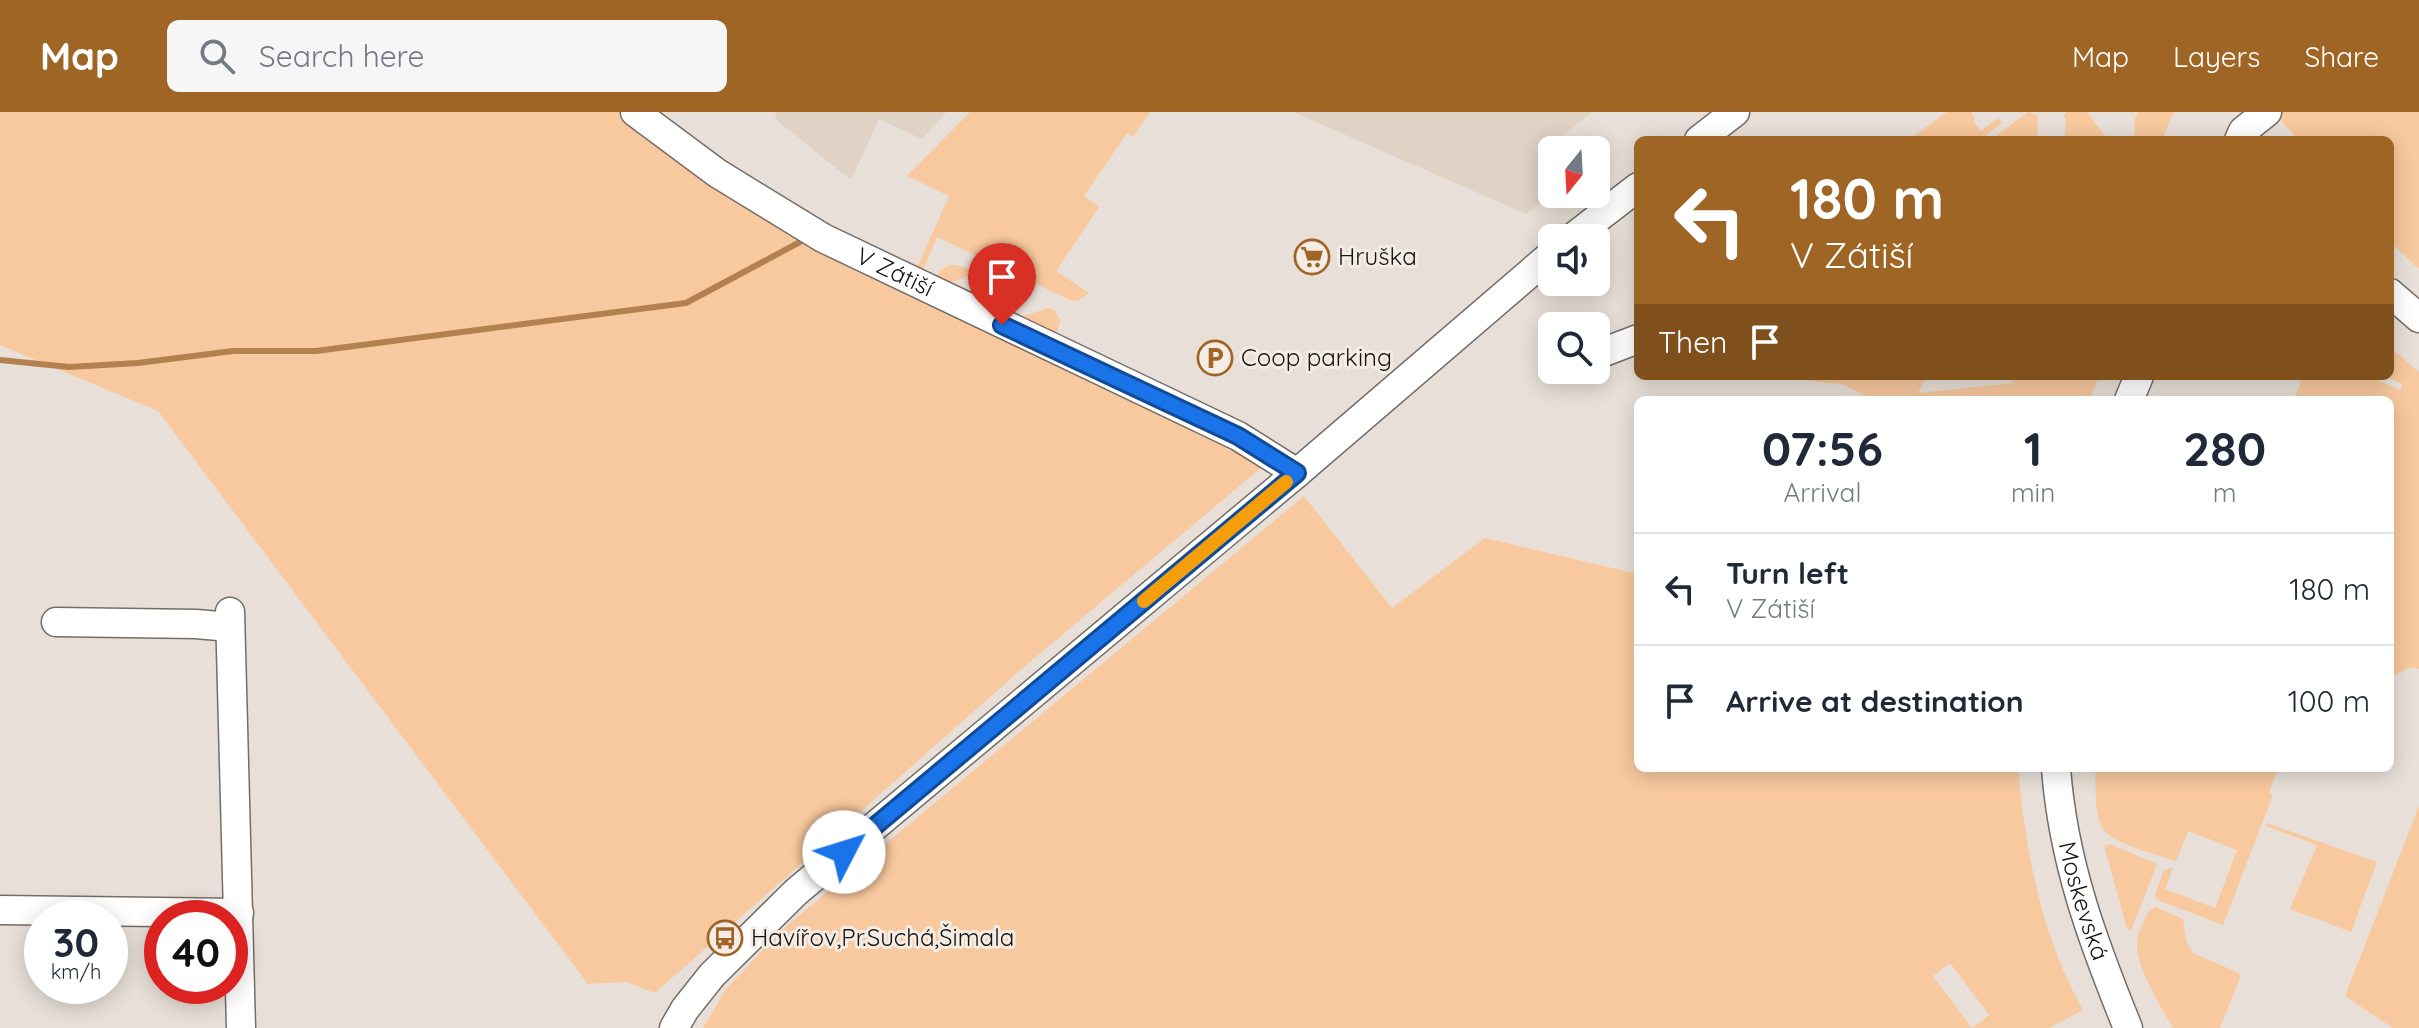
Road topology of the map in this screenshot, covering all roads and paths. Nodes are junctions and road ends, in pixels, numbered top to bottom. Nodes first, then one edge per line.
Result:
1 (635, 112) edge
2 (1735, 112) edge
3 (2267, 112) edge
4 (2240, 131) edge
5 (1704, 136) edge
6 (1634, 190) edge
7 (1590, 224) edge
8 (1538, 266) edge
9 (2394, 296) edge
10 (2419, 318) edge
11 (1634, 341) edge
12 (1610, 350) edge
13 (1297, 473) junction
14 (56, 622) dead end
15 (2057, 772) edge
16 (239, 900) edge
17 (0, 910) edge
18 (144, 912) edge
19 (241, 1004) edge
20 (241, 1028) edge
21 (674, 1028) edge
22 (2128, 1028) edge

1 - 13 street, V Zátiší
2 - 5 street
3 - 4 street
6 - 7 street
8 - 13 street
9 - 10 street
11 - 12 street
13 - 21 street
14 - 16 street
15 - 22 street, Moskevská
17 - 18 street
19 - 20 street

